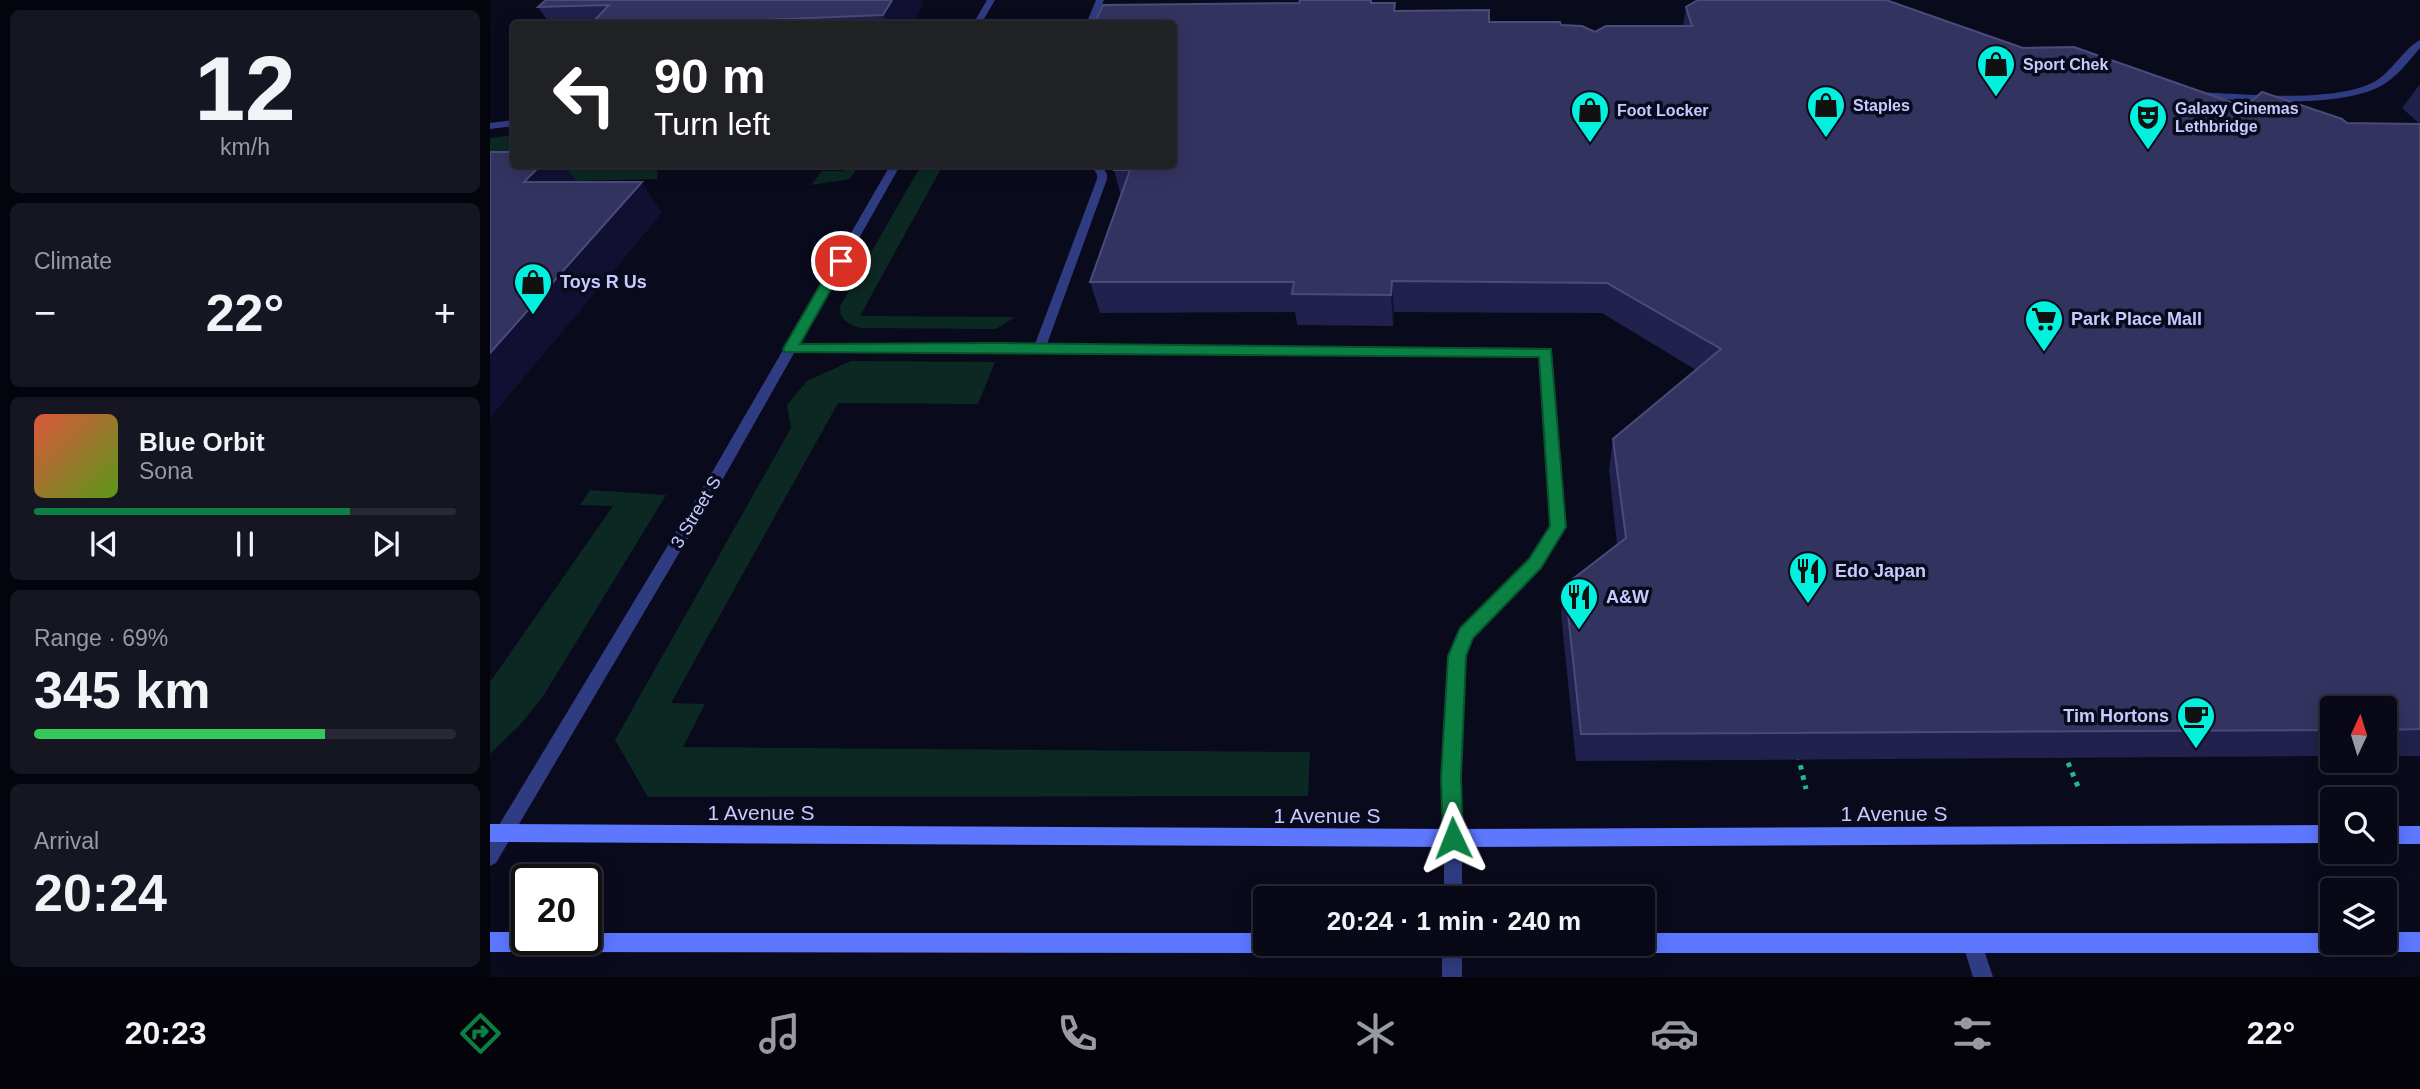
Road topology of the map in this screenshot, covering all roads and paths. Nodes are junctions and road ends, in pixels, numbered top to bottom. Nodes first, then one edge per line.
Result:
1 (991, 0) edge
2 (1100, 0) edge
3 (979, 21) edge
4 (1091, 21) edge
5 (2420, 43) edge
6 (2175, 94) edge
7 (511, 123) edge
8 (490, 126) edge
9 (895, 168) edge
10 (1097, 168) edge
11 (790, 349) junction
12 (1039, 349) junction
13 (1796, 749) edge
14 (2062, 749) edge
15 (1806, 789) dead end
16 (2079, 789) dead end
17 (498, 833) edge
18 (2320, 834) edge
19 (2397, 836) edge
20 (1453, 838) junction
21 (2418, 839) edge
22 (490, 857) edge
23 (1452, 886) edge
24 (490, 942) edge
25 (2397, 942) edge
26 (2420, 942) edge
27 (1253, 943) edge
28 (1655, 943) edge
29 (2320, 943) edge
30 (1973, 944) junction
31 (1452, 956) edge
32 (1452, 977) edge
33 (1983, 977) edge

1 - 3 street
2 - 4 street
5 - 6 street
7 - 8 street
9 - 11 street, 3 Street S
10 - 12 street
11 - 12 street
11 - 17 street, 3 Street S
12 - 20 street
13 - 15 path
14 - 16 path
17 - 20 street, 1 Avenue S
17 - 22 street, 3 Street S
18 - 20 street, 1 Avenue S
19 - 21 street
20 - 23 street
24 - 27 street
25 - 26 street
28 - 30 street
29 - 30 street
30 - 33 street
31 - 32 street

